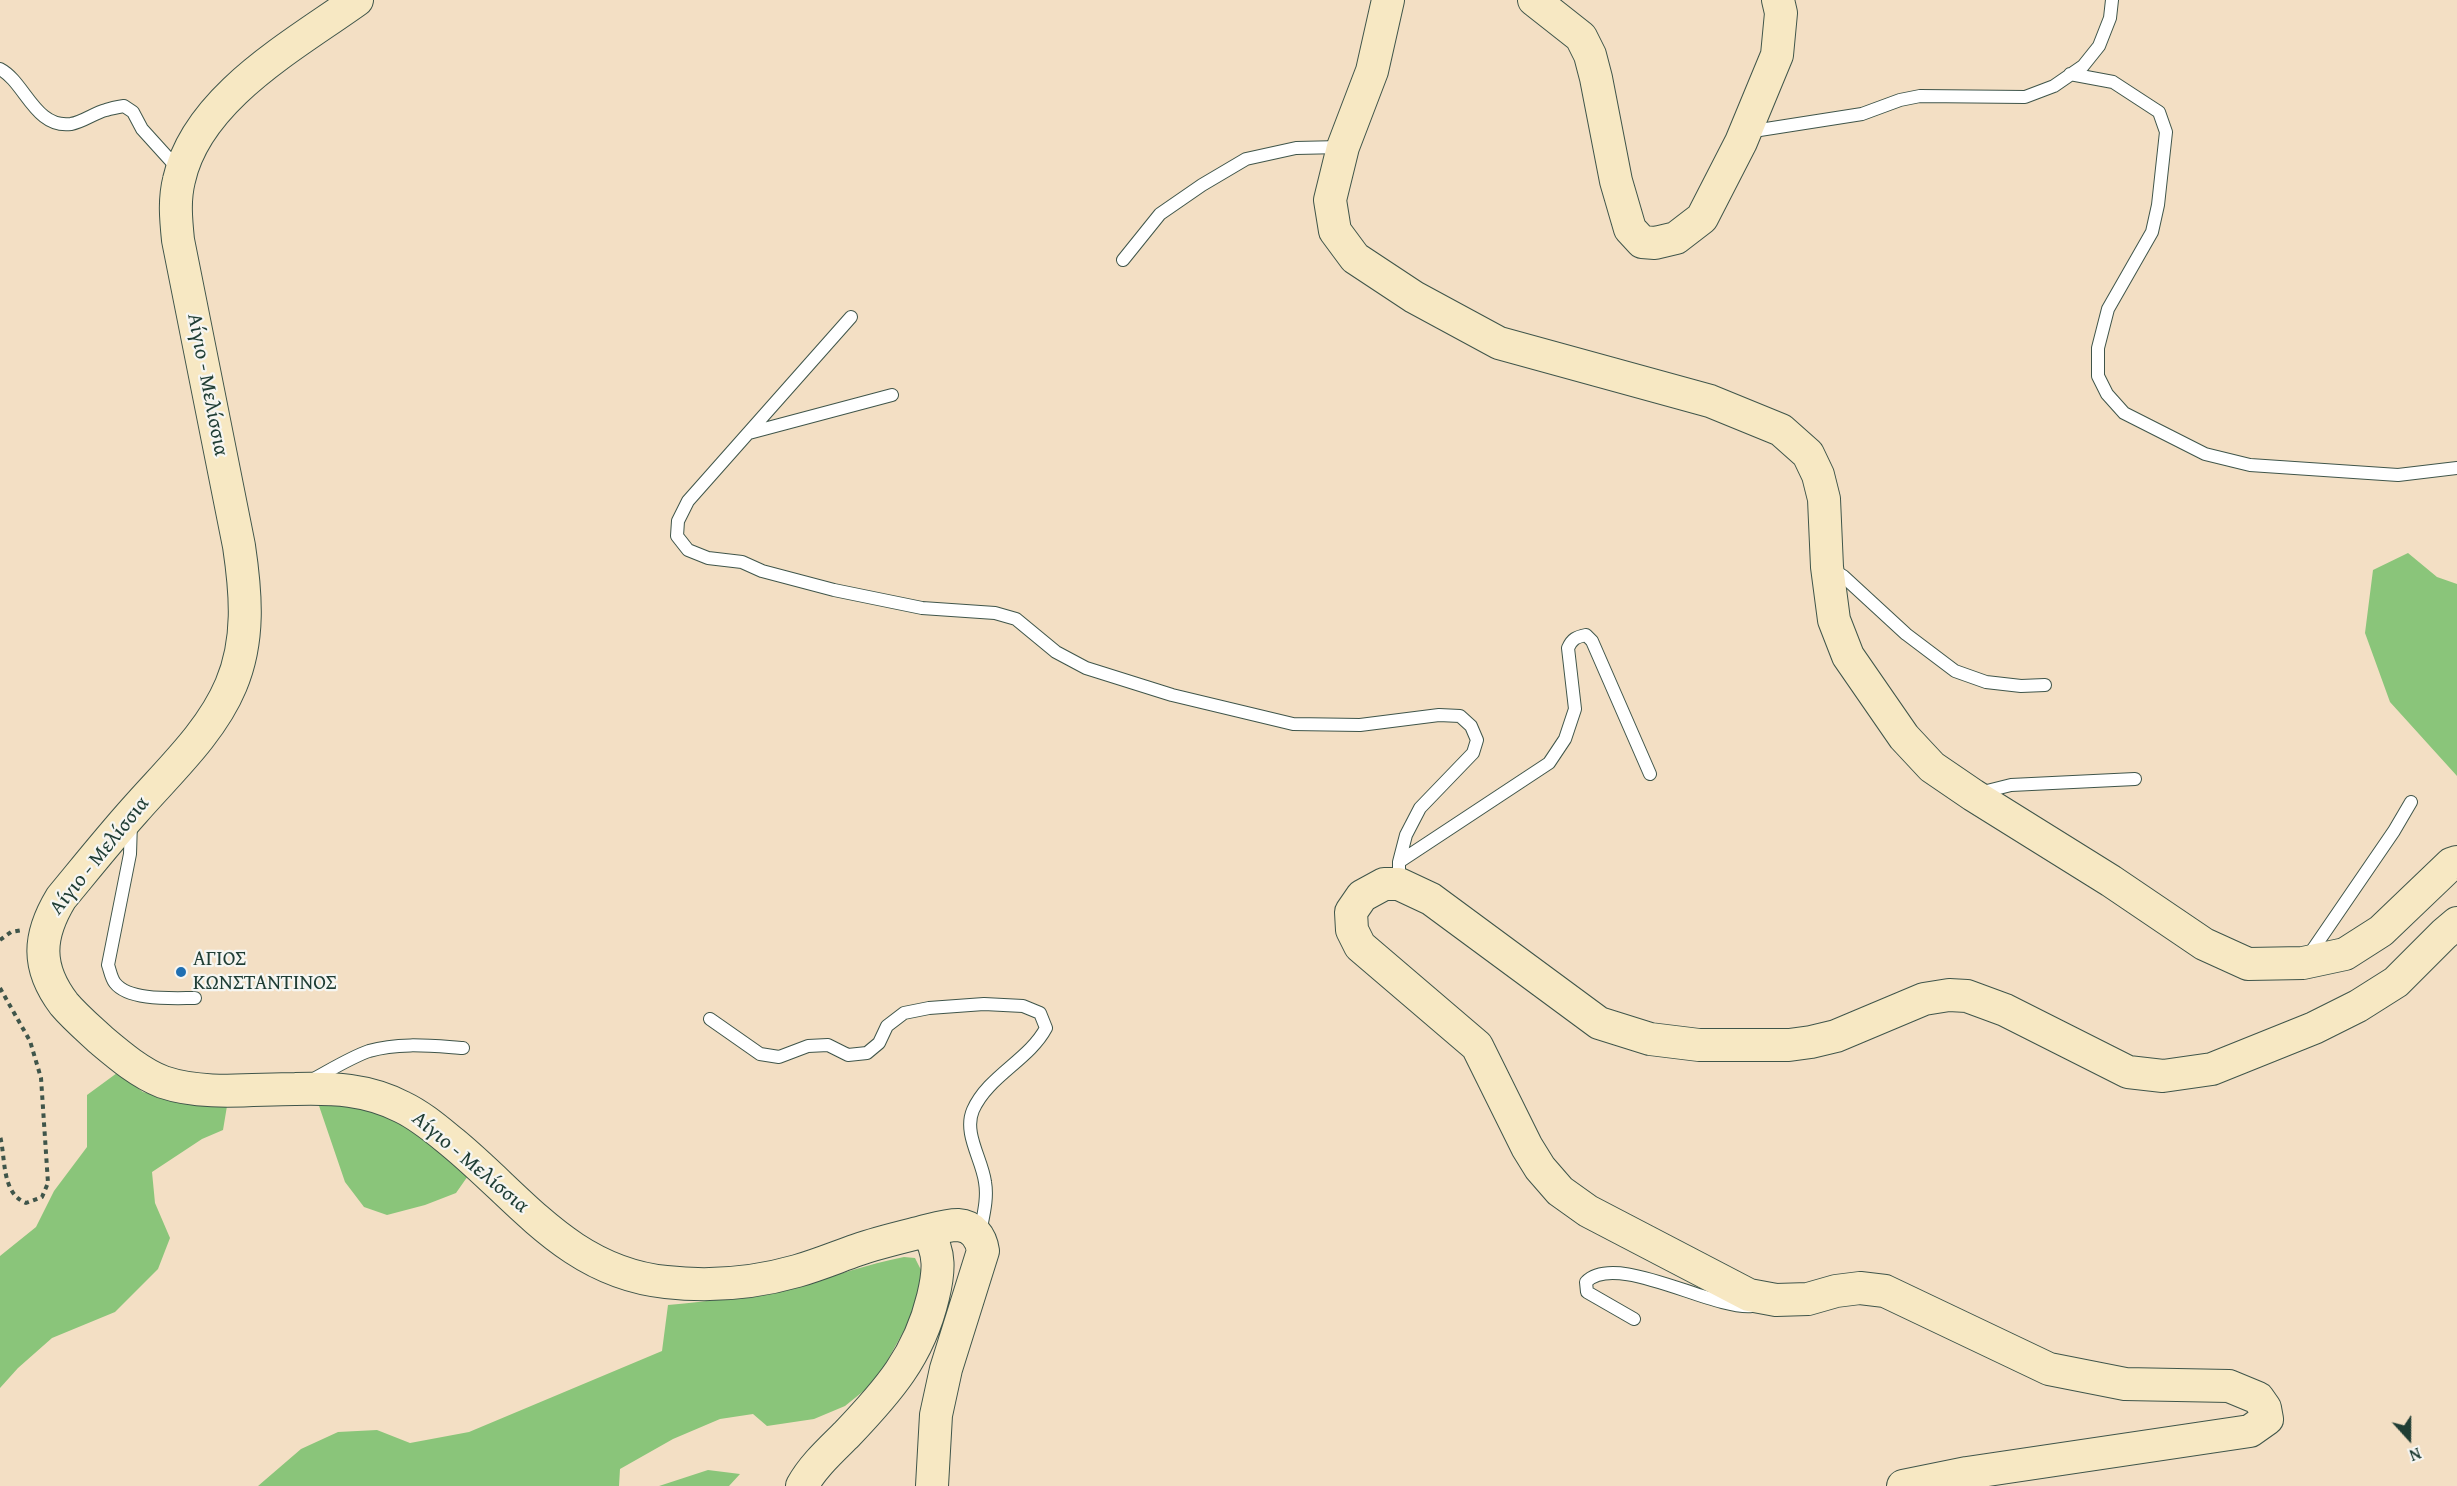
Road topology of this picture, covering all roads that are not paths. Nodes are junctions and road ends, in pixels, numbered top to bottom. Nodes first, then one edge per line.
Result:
1 (357, 0) edge
2 (1388, 0) edge
3 (1534, 0) edge
4 (1778, 0) edge
5 (2112, 0) edge
6 (0, 69) edge
7 (2070, 74) junction
8 (1745, 132) junction
9 (1343, 147) junction
10 (181, 171) junction
11 (1123, 260) dead end
12 (851, 317) dead end
13 (892, 394) dead end
14 (747, 434) junction
15 (2457, 468) edge
16 (1827, 567) junction
17 (2045, 685) dead end
18 (1650, 774) dead end
19 (2135, 779) dead end
20 (1973, 795) junction
21 (2411, 802) dead end
22 (131, 814) junction
23 (2457, 862) edge
24 (1399, 873) junction
25 (2457, 923) edge
26 (2302, 963) junction
27 (195, 998) dead end
28 (710, 1019) dead end
29 (463, 1048) dead end
30 (294, 1089) junction
31 (927, 1231) junction
32 (979, 1236) junction
33 (1776, 1300) junction
34 (1634, 1319) dead end
35 (802, 1486) edge
36 (932, 1486) edge
37 (1903, 1486) edge

1 - 10 main road, Αίγιο - Μελίσσια
2 - 9 main road
3 - 8 main road
4 - 8 main road
5 - 7 lane
6 - 10 lane
7 - 8 lane
7 - 15 lane
9 - 11 lane
9 - 16 main road
10 - 22 main road, Αίγιο - Μελίσσια
12 - 14 lane
13 - 14 lane
14 - 24 lane
16 - 17 lane
16 - 20 main road
18 - 24 lane
19 - 20 lane
20 - 26 main road
21 - 26 lane
22 - 27 lane
22 - 30 main road, Αίγιο - Μελίσσια
23 - 26 main road
24 - 25 main road
24 - 33 main road
28 - 32 lane
29 - 30 lane
30 - 31 main road, Αίγιο - Μελίσσια
31 - 32 main road, Αίγιο - Μελίσσια
31 - 35 main road
32 - 36 main road
33 - 34 lane
33 - 37 main road

